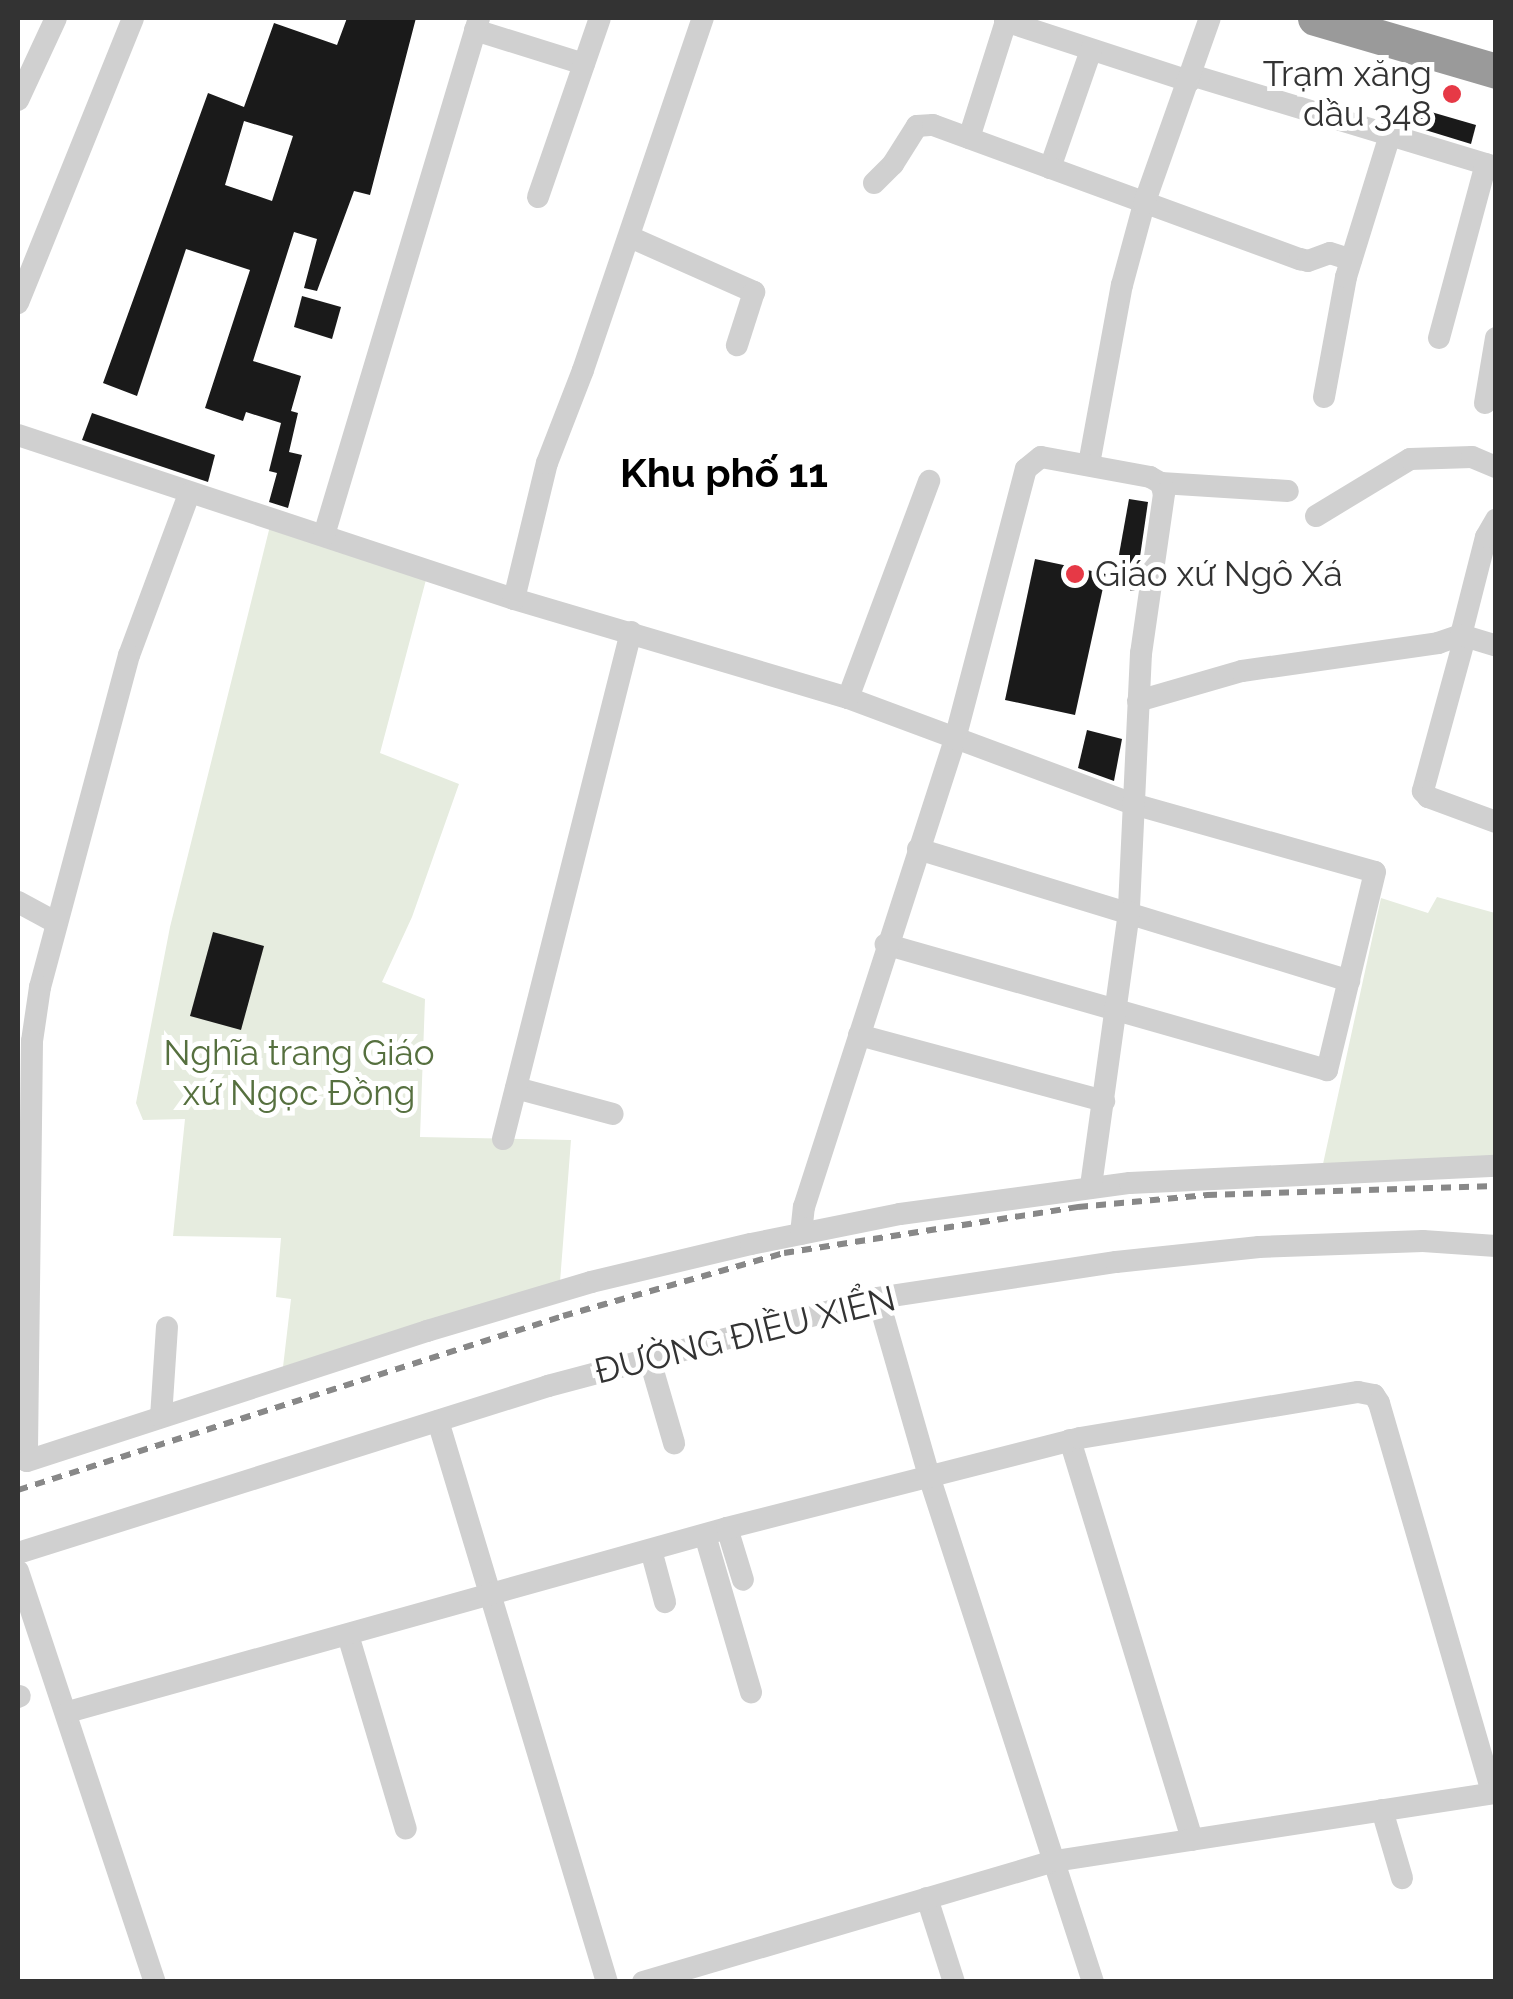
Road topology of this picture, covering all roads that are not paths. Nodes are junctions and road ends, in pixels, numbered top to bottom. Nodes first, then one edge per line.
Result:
1 (56, 18) edge
2 (133, 18) edge
3 (600, 18) edge
4 (703, 18) edge
5 (1210, 18) edge
6 (1315, 18) edge
7 (1006, 19) edge
8 (477, 24) edge
9 (1091, 50) junction
10 (584, 64) junction
11 (1496, 71) edge
12 (1190, 78) junction
13 (18, 100) edge
14 (1390, 135) junction
15 (970, 138) junction
16 (1491, 165) edge
17 (1050, 168) junction
18 (874, 183) dead end
19 (538, 198) dead end
20 (1144, 204) junction
21 (630, 237) junction
22 (1351, 260) junction
23 (18, 304) edge
24 (1439, 338) dead end
25 (1496, 338) edge
26 (737, 344) dead end
27 (1324, 397) dead end
28 (1486, 403) dead end
29 (18, 435) edge
30 (1089, 464) junction
31 (1496, 467) edge
32 (929, 482) dead end
33 (1161, 483) junction
34 (1288, 492) dead end
35 (189, 494) junction
36 (1316, 516) dead end
37 (1496, 520) edge
38 (324, 535) junction
39 (514, 599) junction
40 (631, 632) junction
41 (1463, 636) junction
42 (1496, 646) edge
43 (848, 698) junction
44 (1138, 701) junction
45 (954, 739) junction
46 (1133, 804) junction
47 (1496, 822) edge
48 (918, 848) junction
49 (18, 902) edge
50 (1130, 912) junction
51 (54, 922) junction
52 (886, 944) junction
53 (1348, 981) junction
54 (1117, 1010) junction
55 (859, 1035) junction
56 (25, 1039) edge
57 (516, 1088) junction
58 (1104, 1101) junction
59 (613, 1114) dead end
60 (503, 1139) dead end
61 (1496, 1166) edge
62 (24, 1181) edge
63 (1091, 1187) junction
64 (801, 1234) junction
65 (1496, 1246) edge
66 (878, 1298) junction
67 (168, 1326) dead end
68 (649, 1357) junction
69 (161, 1418) junction
70 (438, 1421) junction
71 (1070, 1440) junction
72 (674, 1444) dead end
73 (22, 1463) edge
74 (929, 1476) junction
75 (716, 1531) junction
76 (651, 1550) junction
77 (18, 1553) edge
78 (18, 1571) edge
79 (743, 1580) dead end
80 (492, 1592) junction
81 (665, 1602) dead end
82 (348, 1634) junction
83 (751, 1692) dead end
84 (68, 1712) junction
85 (1494, 1793) edge
86 (1382, 1810) junction
87 (406, 1829) dead end
88 (1192, 1840) junction
89 (1055, 1861) junction
90 (1402, 1878) dead end
91 (927, 1898) junction
92 (155, 1982) edge
93 (608, 1982) edge
94 (642, 1982) edge
95 (954, 1982) edge
96 (1093, 1982) edge

1 - 13 street
2 - 23 street
3 - 10 street
4 - 21 street
5 - 12 street
6 - 11 highway
7 - 9 street
7 - 15 street
8 - 10 street
8 - 38 street
9 - 12 street
9 - 17 street
10 - 19 street
12 - 14 street
12 - 20 street
14 - 16 street
14 - 22 street
15 - 17 street
15 - 18 street
16 - 24 street
17 - 20 street
20 - 22 street
20 - 30 street
21 - 26 street
21 - 39 street
22 - 27 street
25 - 28 street
29 - 35 street
30 - 33 street
30 - 45 street
31 - 36 street
32 - 43 street
33 - 34 street
33 - 44 street
35 - 38 street
35 - 51 street
37 - 41 street
38 - 39 street
39 - 40 street
40 - 43 street
40 - 57 street
41 - 42 street
41 - 44 street
41 - 47 street
43 - 45 street
44 - 46 street
45 - 46 street
45 - 48 street
46 - 50 street
46 - 53 street
48 - 50 street
48 - 52 street
49 - 51 street
50 - 53 street
50 - 54 street
51 - 56 street
52 - 54 street
52 - 55 street
53 - 54 street
54 - 58 street
55 - 58 street
55 - 64 street
56 - 62 street
57 - 59 street
57 - 60 street
58 - 63 street
61 - 63 street
62 - 73 street
63 - 64 street
64 - 69 street
65 - 66 street, ĐƯỜNG ĐIỀU XIỂN
66 - 68 street, ĐƯỜNG ĐIỀU XIỂN
66 - 74 street
67 - 69 street
68 - 70 street, ĐƯỜNG ĐIỀU XIỂN
68 - 72 street
69 - 73 street
70 - 77 street, ĐƯỜNG ĐIỀU XIỂN
70 - 80 street
71 - 74 street
71 - 85 street
71 - 88 street
74 - 75 street
74 - 89 street
75 - 76 street
75 - 79 street
75 - 83 street
76 - 80 street
76 - 81 street
78 - 84 street
80 - 82 street
80 - 93 street
82 - 84 street
82 - 87 street
84 - 92 street
85 - 86 street
86 - 88 street
86 - 90 street
88 - 89 street
89 - 91 street
89 - 96 street
91 - 94 street
91 - 95 street

